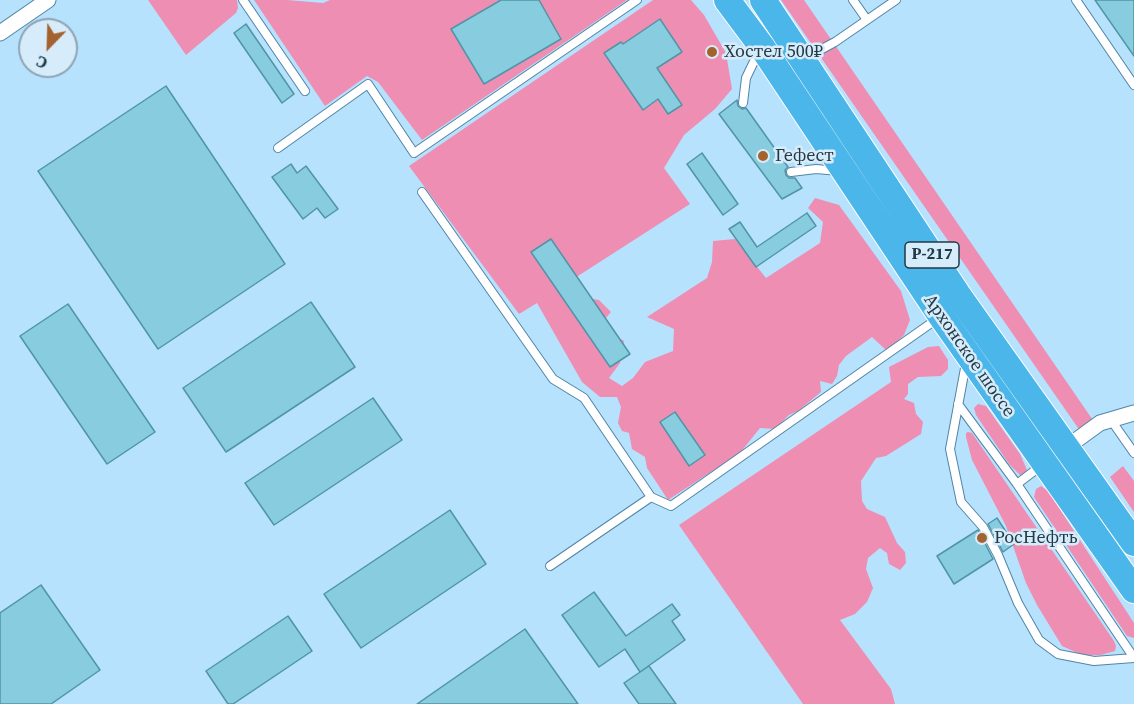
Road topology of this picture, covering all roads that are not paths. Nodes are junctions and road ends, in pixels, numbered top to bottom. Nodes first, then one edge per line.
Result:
1 (48, 0) edge
2 (243, 0) edge
3 (637, 0) edge
4 (727, 0) edge
5 (763, 0) edge
6 (853, 0) edge
7 (896, 0) edge
8 (1076, 0) edge
9 (867, 20) junction
10 (0, 33) edge
11 (762, 47) junction
12 (802, 59) junction
13 (1134, 84) edge
14 (305, 91) dead end
15 (743, 103) dead end
16 (278, 148) dead end
17 (843, 171) junction
18 (791, 172) dead end
19 (423, 192) dead end
20 (941, 316) junction
21 (968, 355) junction
22 (958, 404) junction
23 (1134, 413) edge
24 (1111, 420) junction
25 (1067, 447) junction
26 (1134, 453) edge
27 (1045, 463) junction
28 (1017, 484) junction
29 (651, 497) junction
30 (1134, 543) edge
31 (550, 566) dead end
32 (1134, 590) edge
33 (1134, 658) edge

1 - 10 street
2 - 14 lane
3 - 16 lane
4 - 11 highway, Архонское шоссе / Р-217
5 - 12 highway, Архонское шоссе / Р-217
6 - 9 lane
7 - 9 lane
8 - 13 lane
9 - 12 lane
11 - 15 lane
11 - 17 highway, Архонское шоссе / Р-217
12 - 25 highway, Архонское шоссе / Р-217
17 - 18 lane
17 - 20 highway, Архонское шоссе / Р-217
19 - 29 lane
20 - 21 highway, Архонское шоссе / Р-217
20 - 29 lane
21 - 22 lane
21 - 27 highway, Архонское шоссе / Р-217
22 - 28 lane
22 - 33 lane
23 - 24 street
24 - 25 street
24 - 26 lane
25 - 27 street
25 - 30 highway, Архонское шоссе / Р-217
27 - 28 lane
27 - 32 highway, Архонское шоссе / Р-217
28 - 33 lane
29 - 31 lane

